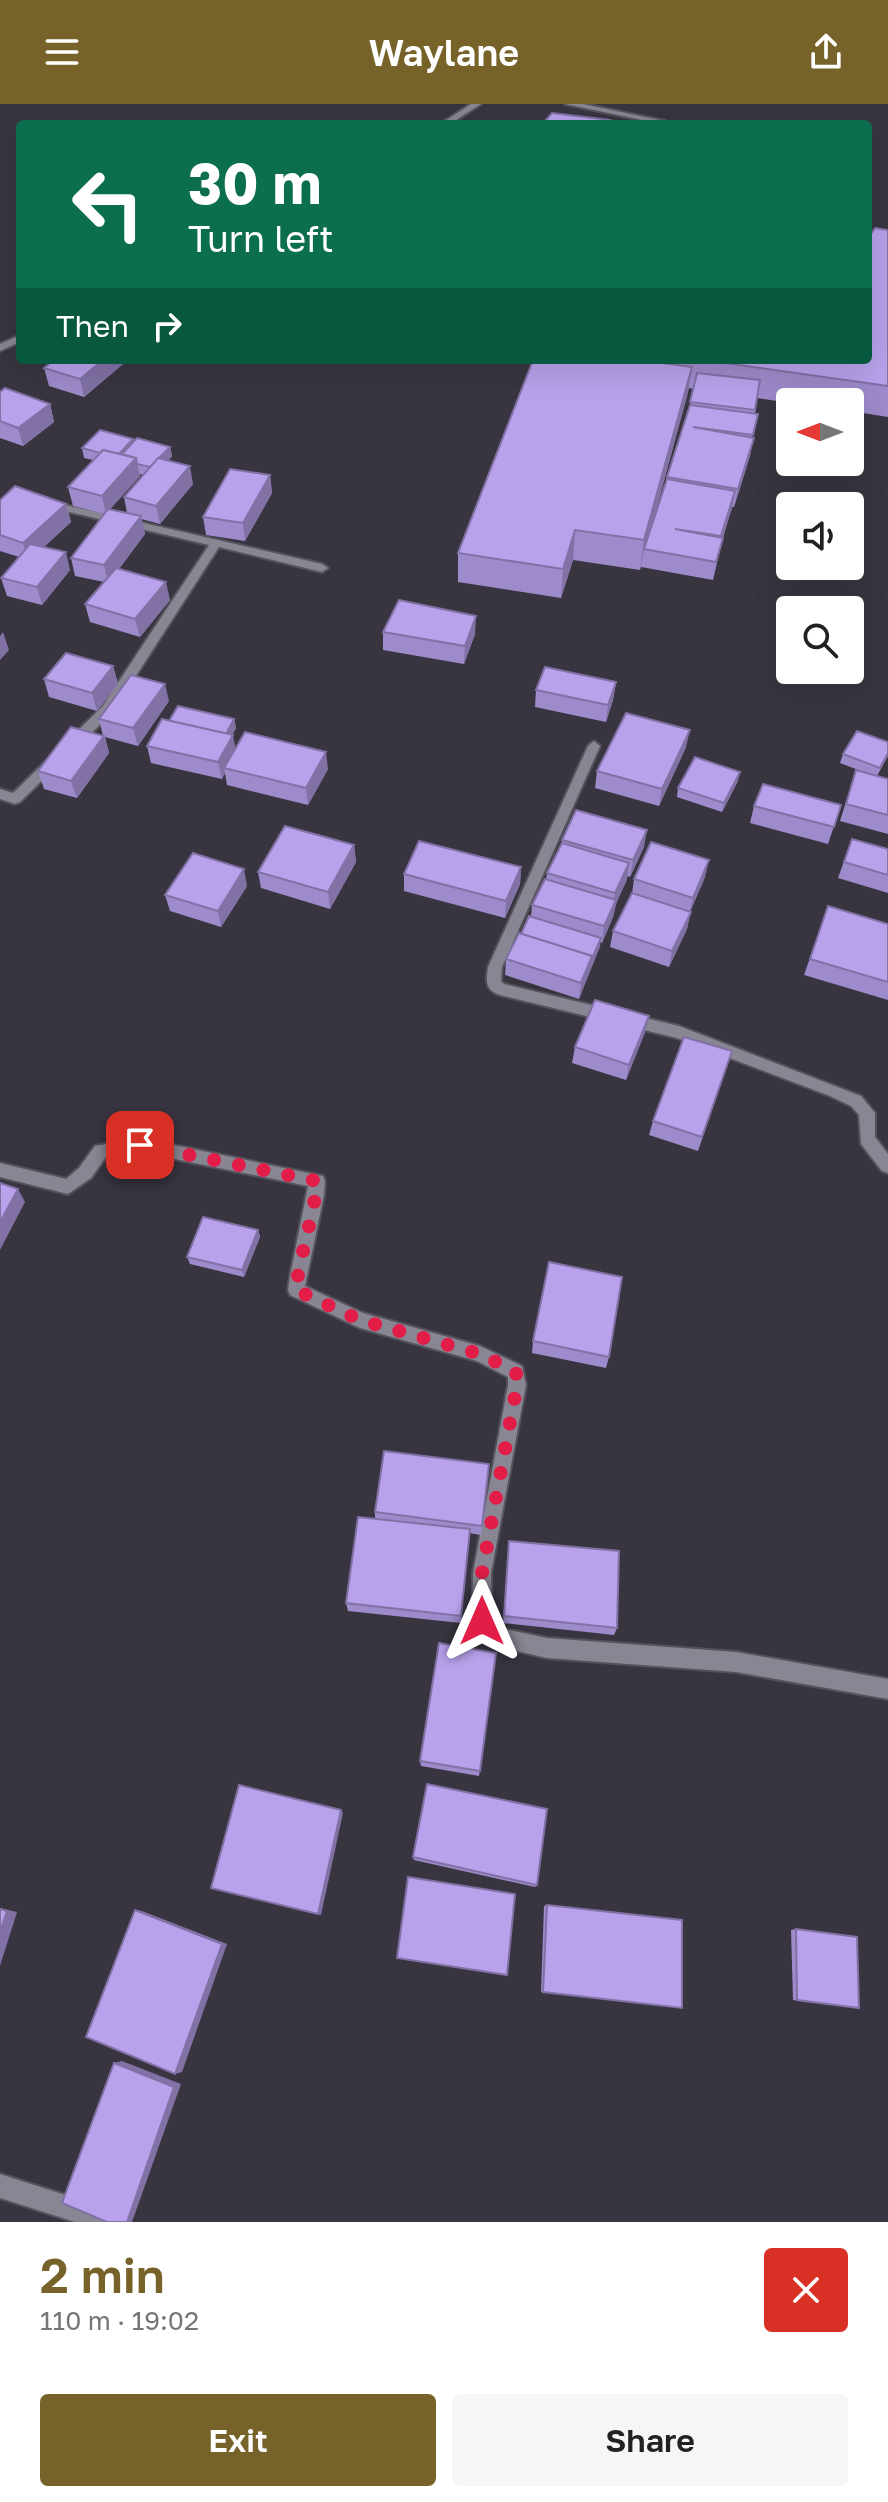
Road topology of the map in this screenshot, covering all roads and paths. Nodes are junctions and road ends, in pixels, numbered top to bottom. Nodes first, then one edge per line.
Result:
1 (477, 104) edge
2 (569, 104) edge
3 (451, 120) edge
4 (656, 120) edge
5 (38, 501) edge
6 (216, 543) junction
7 (322, 568) dead end
8 (594, 746) dead end
9 (0, 794) edge
10 (888, 1166) edge
11 (0, 1170) edge
12 (888, 1689) edge
13 (0, 2186) edge
14 (112, 2222) edge

1 - 3 street
2 - 4 street
5 - 6 street
6 - 7 street
6 - 9 street
8 - 10 street
11 - 12 street
13 - 14 street

